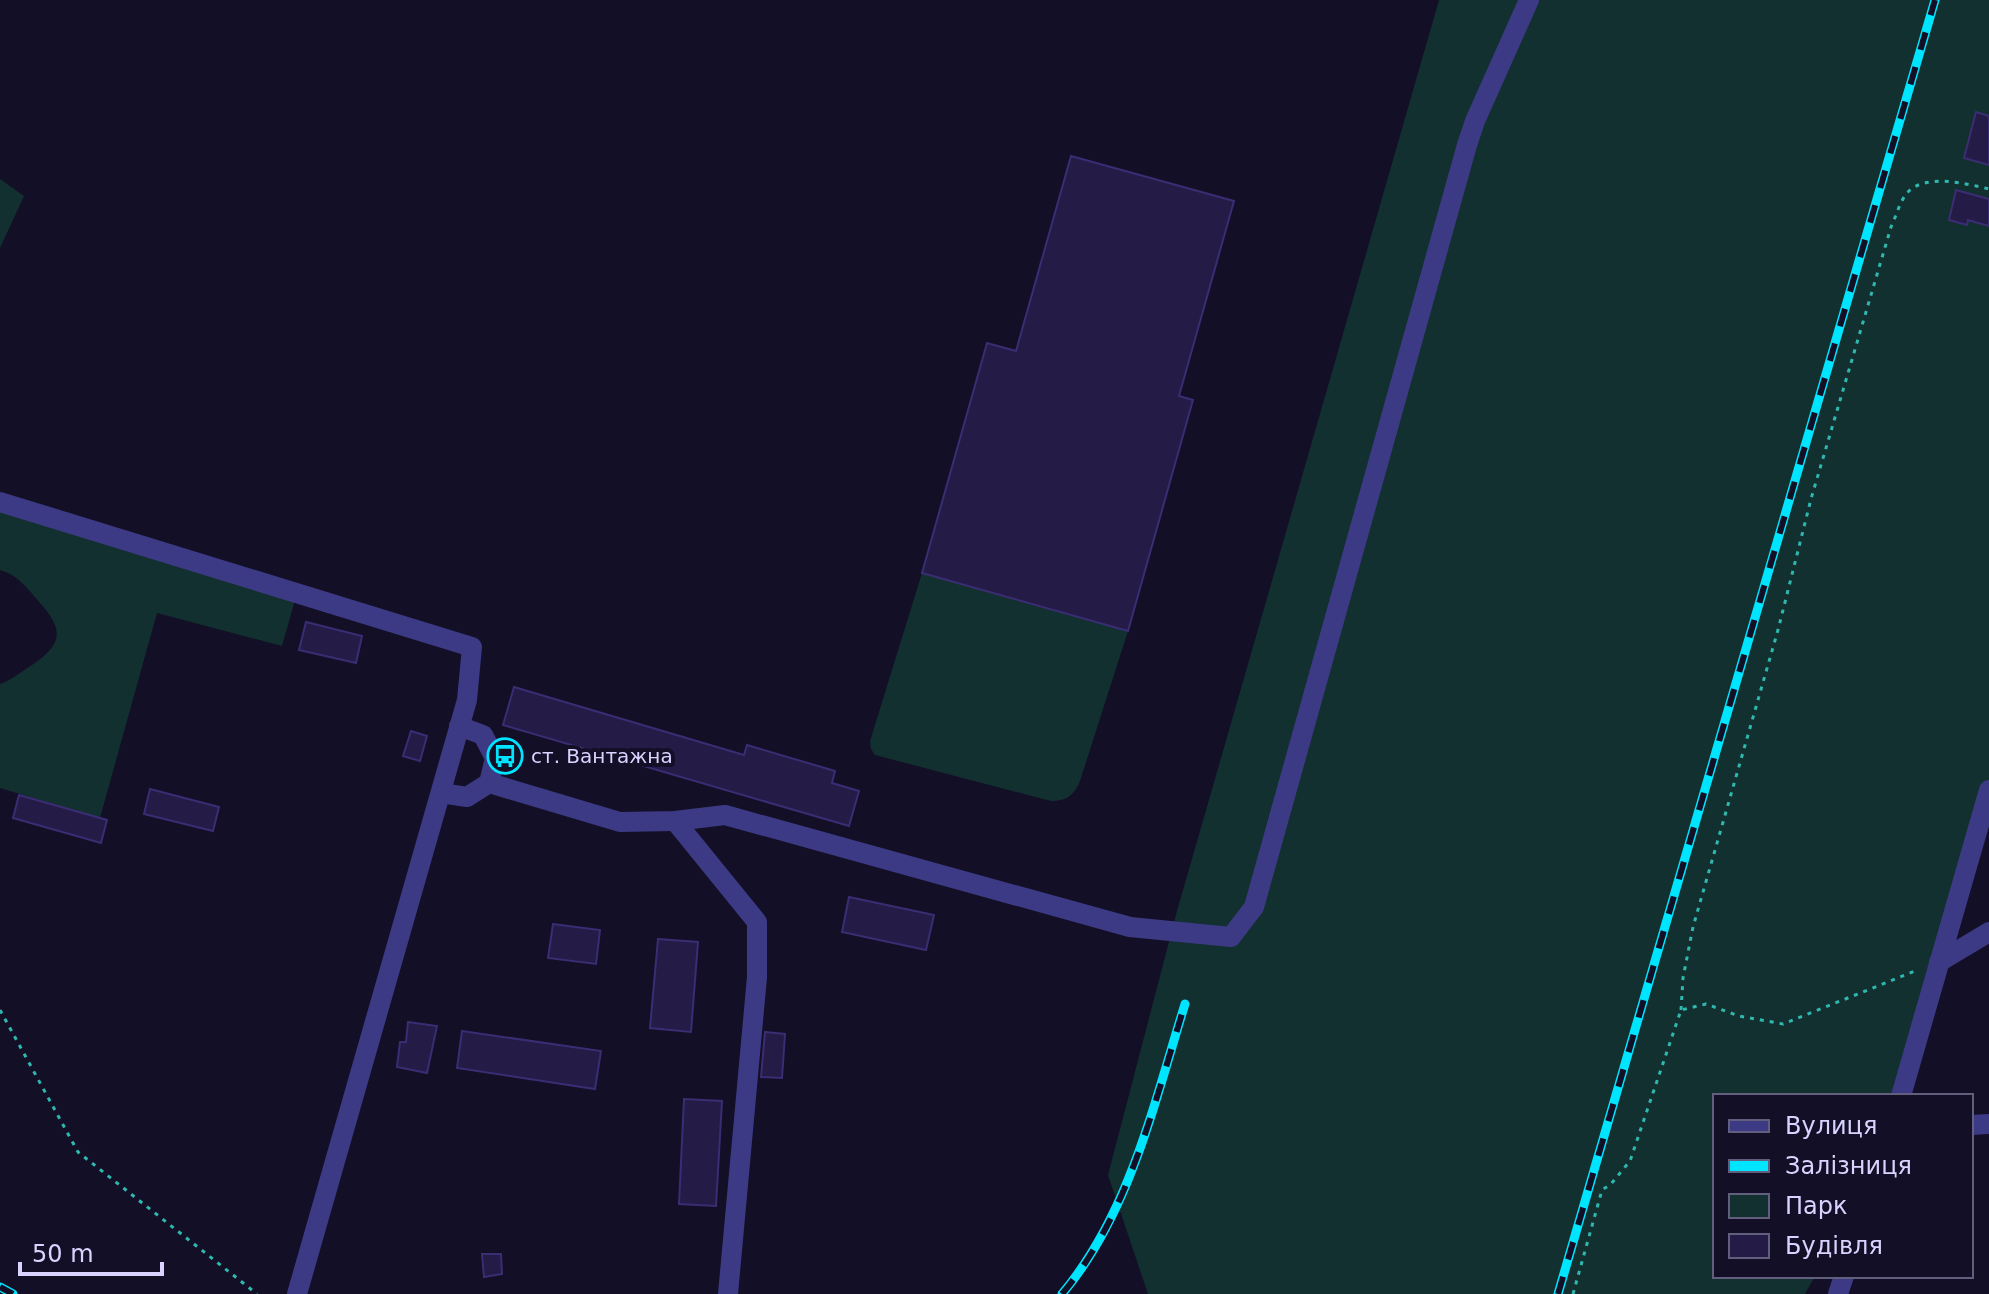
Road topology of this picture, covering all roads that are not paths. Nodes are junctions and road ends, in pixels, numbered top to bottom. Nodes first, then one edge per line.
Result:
1 (1529, 0) edge
2 (0, 502) edge
3 (459, 726) junction
4 (489, 783) junction
5 (1989, 790) edge
6 (441, 793) junction
7 (675, 821) junction
8 (1989, 932) edge
9 (1939, 962) junction
10 (1902, 1094) edge
11 (297, 1294) edge
12 (728, 1294) edge

1 - 7 street
2 - 3 street
3 - 4 street
3 - 6 street
4 - 6 street
4 - 7 street
5 - 9 street
6 - 11 street
7 - 12 street
8 - 9 street
9 - 10 street

